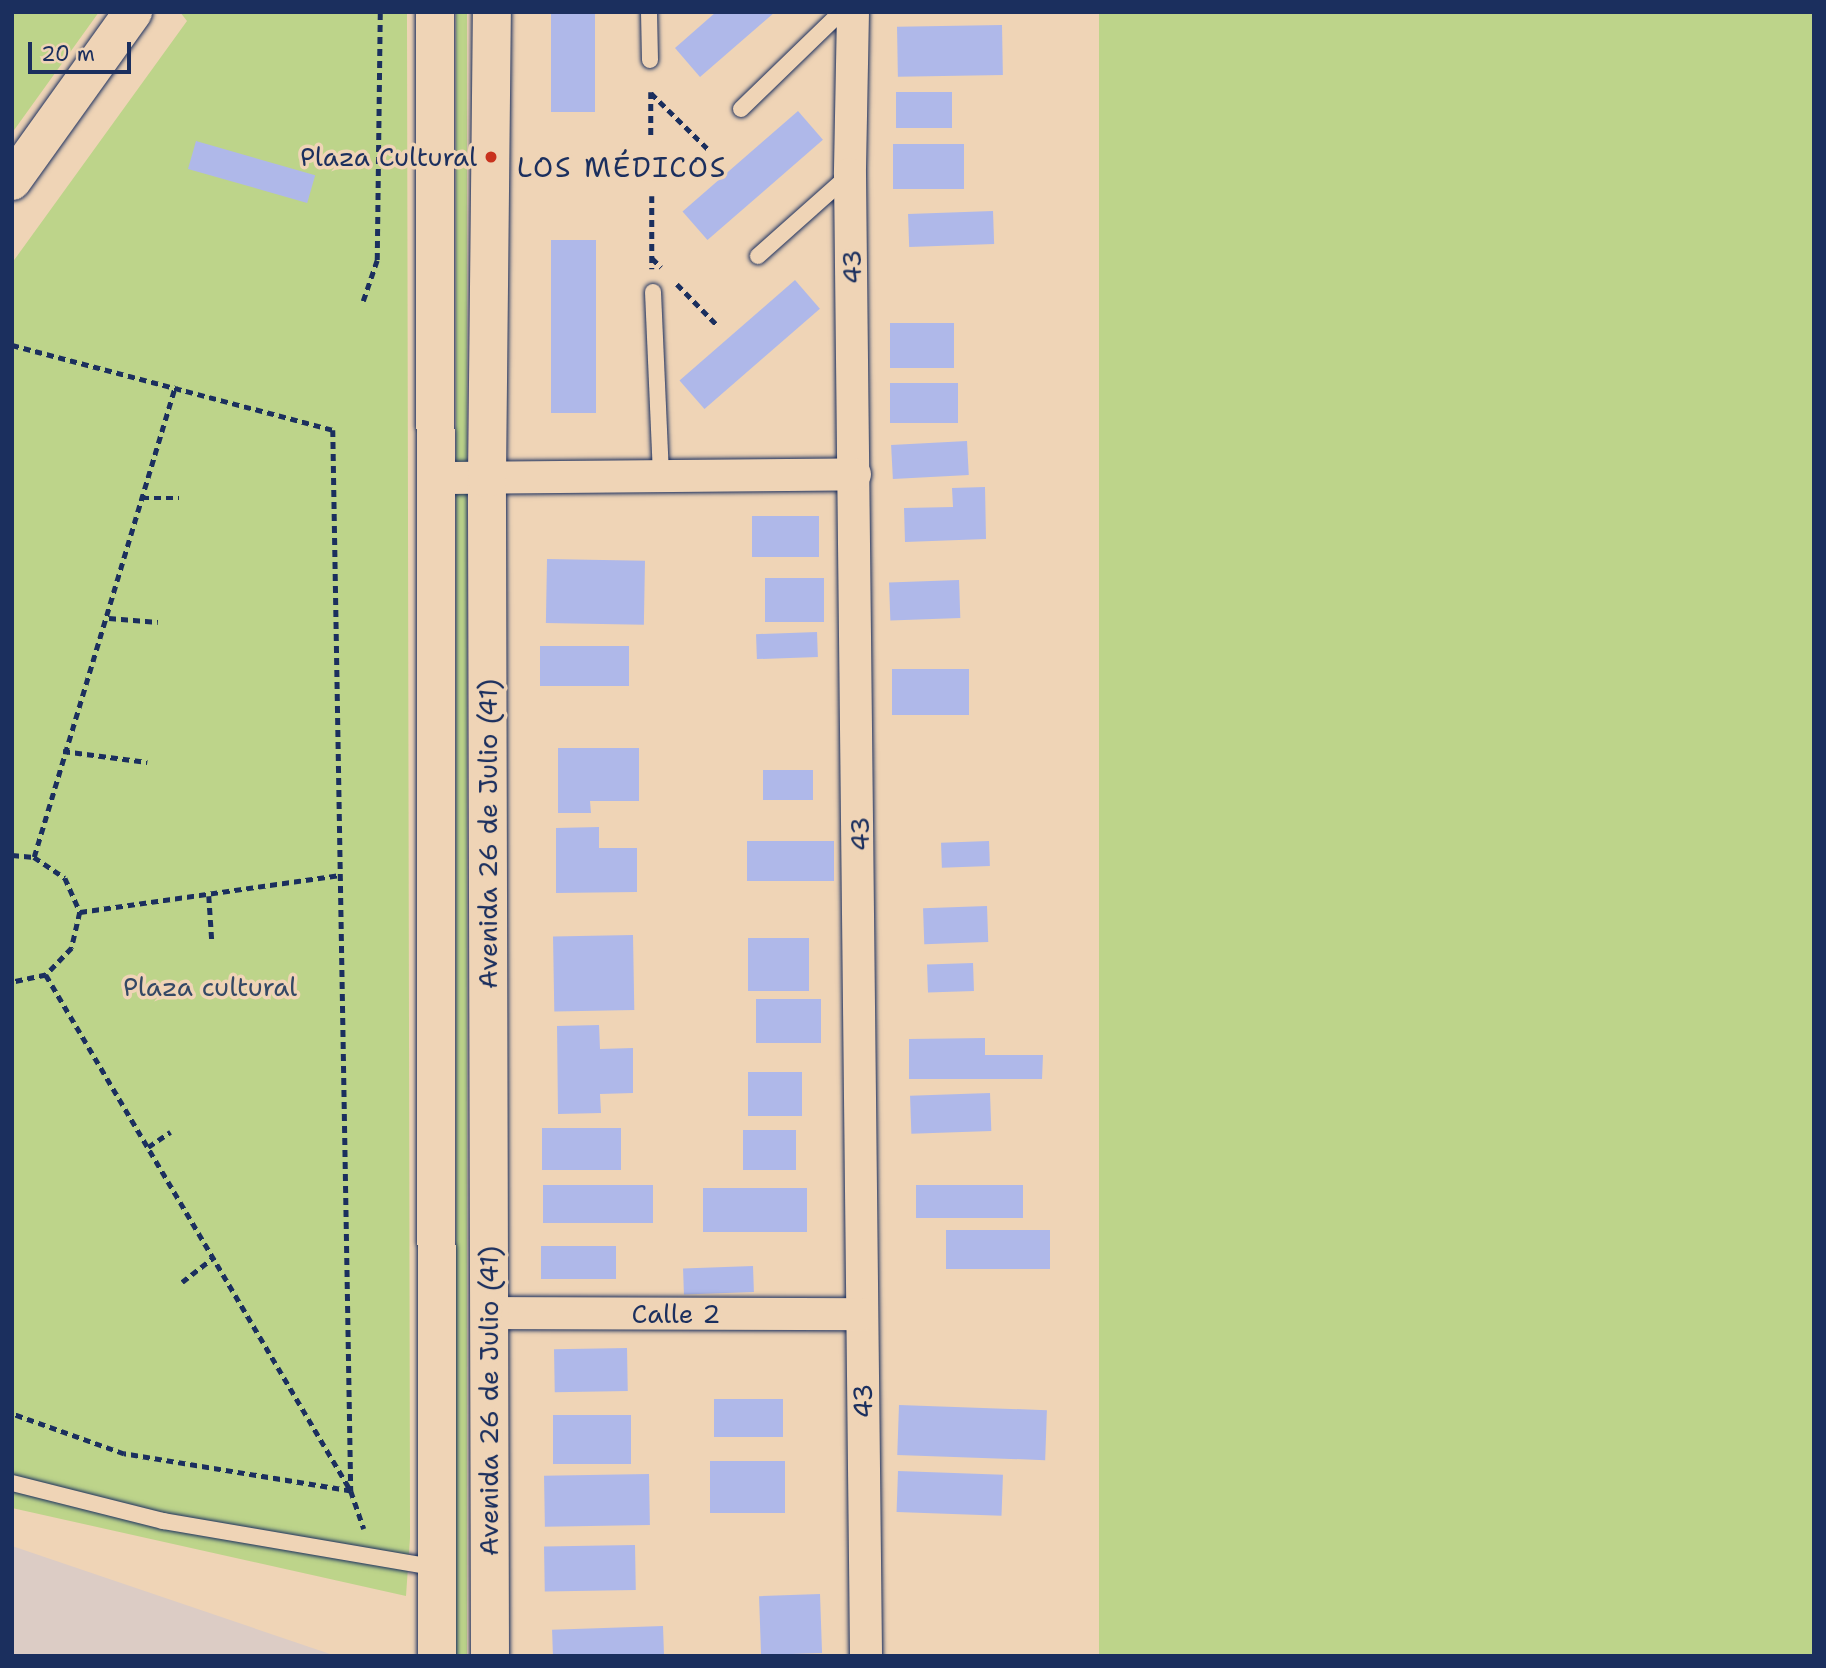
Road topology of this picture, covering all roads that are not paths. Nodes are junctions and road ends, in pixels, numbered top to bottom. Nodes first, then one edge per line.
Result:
1 (133, 12) edge
2 (435, 12) edge
3 (492, 12) edge
4 (649, 12) edge
5 (841, 12) edge
6 (853, 12) edge
7 (650, 60) road end
8 (741, 109) dead end
9 (850, 174) junction
10 (12, 181) edge
11 (758, 256) dead end
12 (653, 292) road end
13 (855, 474) junction
14 (660, 476) junction
15 (435, 478) junction
16 (487, 478) junction
17 (489, 1313) junction
18 (862, 1314) junction
19 (12, 1483) edge
20 (437, 1568) junction
21 (437, 1656) edge
22 (490, 1656) edge
23 (866, 1656) edge

1 - 10 main road
2 - 15 main road, Avenida 26 de Julio (41)
3 - 16 main road, Avenida 26 de Julio (41)
4 - 7 lane
5 - 8 lane
6 - 9 street, 43
9 - 11 lane
9 - 13 street, 43
12 - 14 lane
13 - 14 street
13 - 18 street, 43
14 - 16 street
15 - 16 street
15 - 20 main road, Avenida 26 de Julio (41)
16 - 17 main road, Avenida 26 de Julio (41)
17 - 18 street, Calle 2
17 - 22 main road, Avenida 26 de Julio (41)
18 - 23 street, 43
19 - 20 lane
20 - 21 main road, Avenida 26 de Julio (41)

